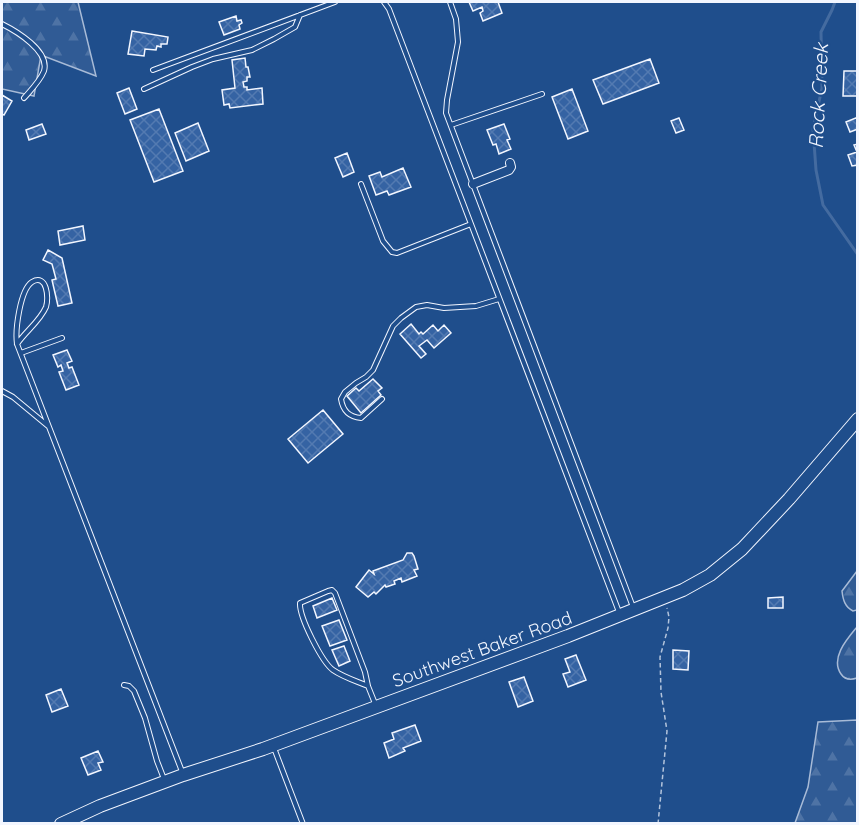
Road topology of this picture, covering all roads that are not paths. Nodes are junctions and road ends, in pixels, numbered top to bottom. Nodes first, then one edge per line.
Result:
1 (335, 2) edge
2 (384, 2) edge
3 (450, 2) edge
4 (300, 14) junction
5 (2, 24) edge
6 (153, 70) dead end
7 (144, 89) dead end
8 (542, 94) dead end
9 (24, 98) dead end
10 (450, 125) junction
11 (510, 163) dead end
12 (362, 184) dead end
13 (473, 184) junction
14 (471, 224) junction
15 (500, 299) junction
16 (62, 339) dead end
17 (17, 344) junction
18 (21, 353) junction
19 (2, 391) edge
20 (382, 399) dead end
21 (858, 419) edge
22 (49, 426) junction
23 (634, 610) junction
24 (620, 616) junction
25 (124, 685) dead end
26 (368, 686) junction
27 (377, 707) junction
28 (272, 745) junction
29 (183, 775) junction
30 (165, 782) junction
31 (61, 824) edge
32 (303, 824) edge

1 - 4 lane
2 - 14 lane
3 - 10 lane
4 - 6 lane
4 - 7 lane
5 - 9 lane
8 - 10 lane
10 - 13 lane
11 - 13 street
12 - 14 lane
13 - 23 lane
14 - 15 lane
15 - 20 lane
15 - 24 lane
16 - 18 lane
17 - 17 lane
17 - 18 lane
18 - 22 lane
19 - 22 lane
21 - 23 main road, Southwest Baker Road
22 - 29 lane
23 - 24 main road, Southwest Baker Road
24 - 27 main road, Southwest Baker Road
25 - 30 lane
26 - 26 lane
26 - 27 lane
27 - 28 main road, Southwest Baker Road
28 - 29 main road, Southwest Baker Road
28 - 32 lane
29 - 30 main road, Southwest Baker Road
30 - 31 main road, Southwest Baker Road

